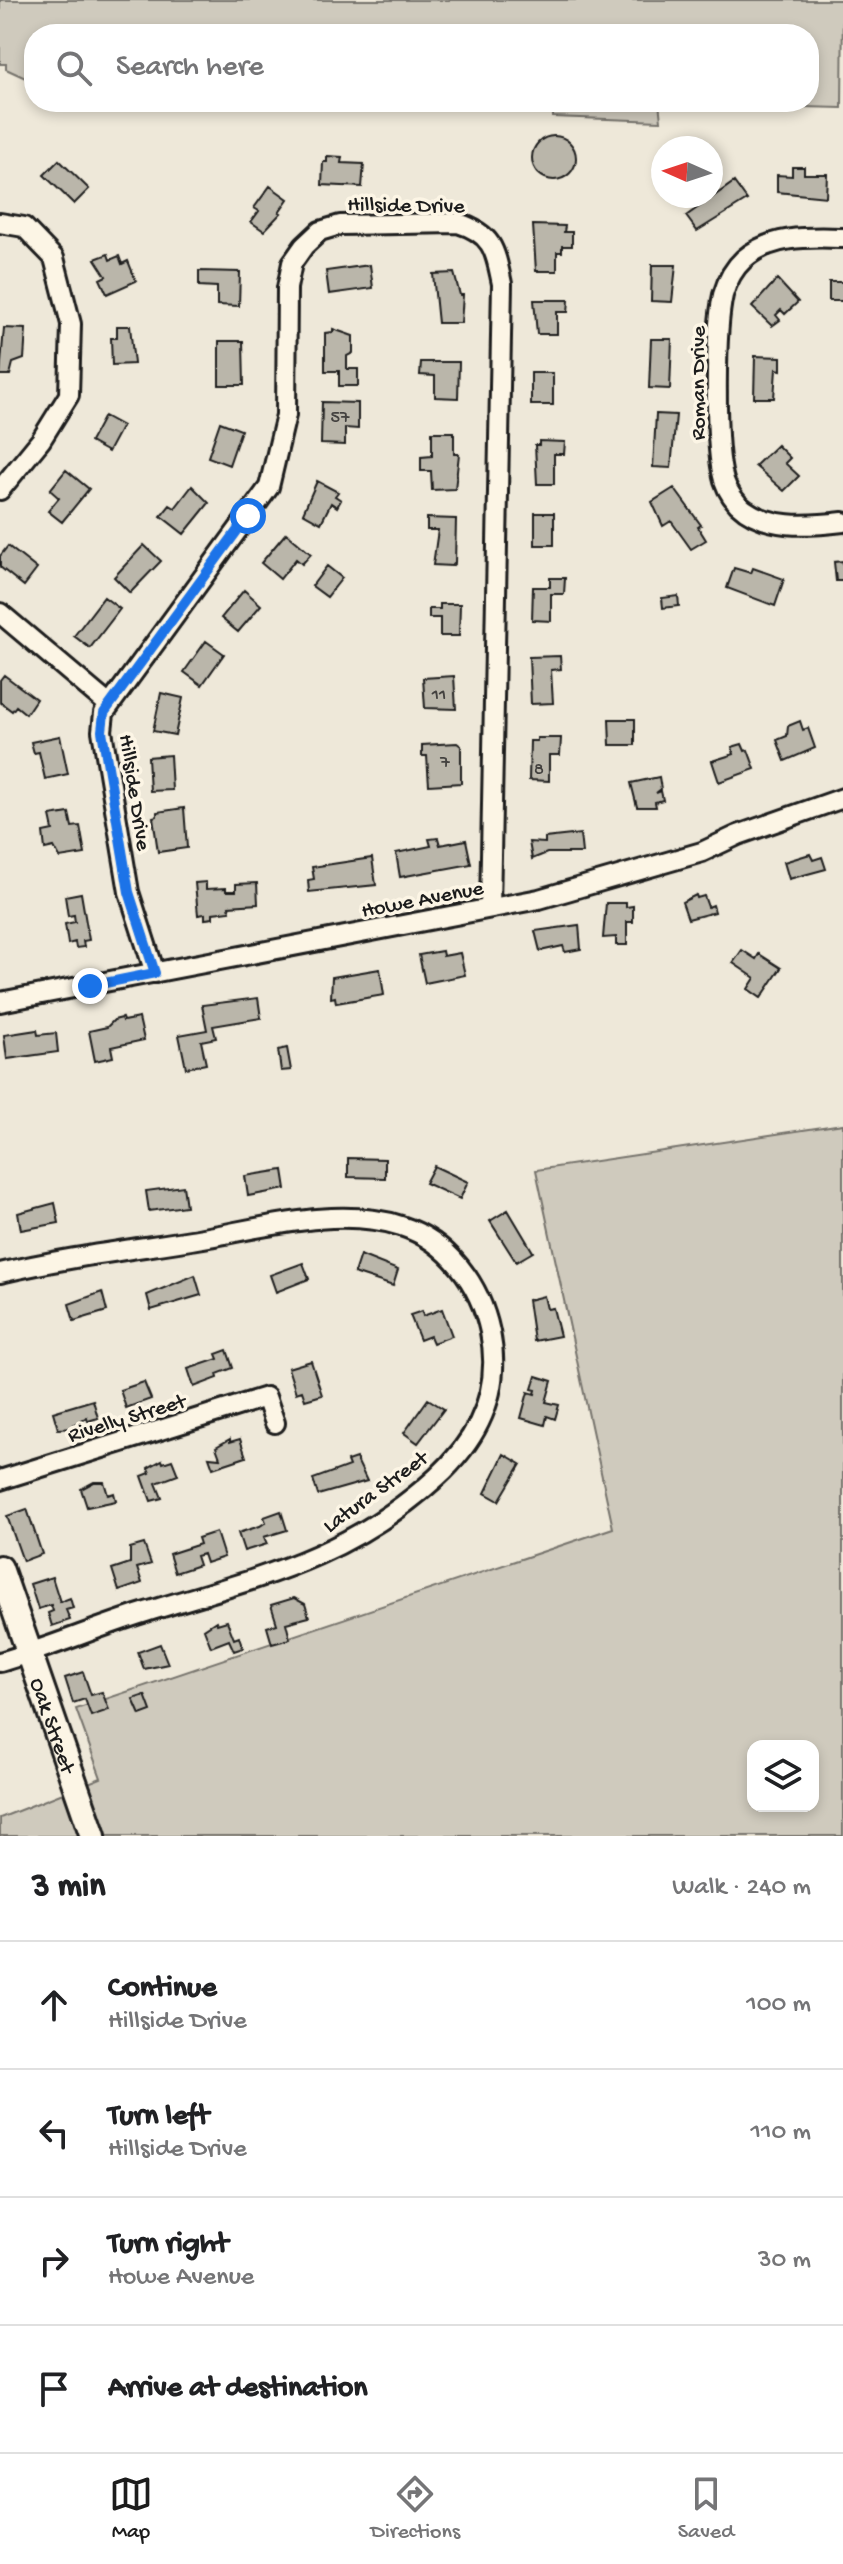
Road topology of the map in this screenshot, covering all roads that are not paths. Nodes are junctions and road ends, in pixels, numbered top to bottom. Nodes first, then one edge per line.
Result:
1 (0, 223) edge
2 (843, 238) edge
3 (0, 490) edge
4 (843, 522) edge
5 (0, 613) edge
6 (109, 705) junction
7 (843, 798) edge
8 (490, 908) junction
9 (155, 973) junction
10 (0, 1002) edge
11 (0, 1273) edge
12 (275, 1423) dead end
13 (0, 1480) edge
14 (0, 1568) edge
15 (30, 1653) junction
16 (0, 1662) edge
17 (93, 1836) edge

1 - 3 street
2 - 4 street, Roman Drive
5 - 6 street
6 - 8 street, Hillside Drive
6 - 9 street, Hillside Drive
7 - 8 street, Howe Avenue
8 - 9 street, Howe Avenue
9 - 10 street, Howe Avenue
11 - 15 street, Latura Street
12 - 13 street, Rivelly Street
14 - 15 street, Oak Street
15 - 16 street, Latura Street
15 - 17 street, Oak Street

